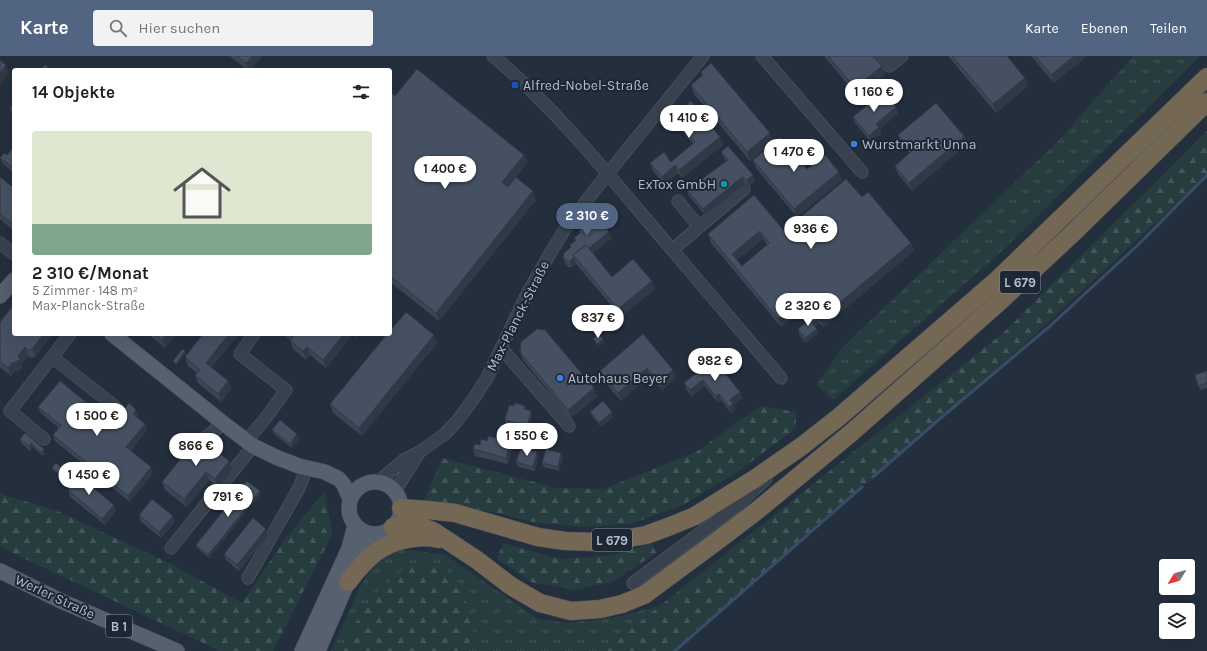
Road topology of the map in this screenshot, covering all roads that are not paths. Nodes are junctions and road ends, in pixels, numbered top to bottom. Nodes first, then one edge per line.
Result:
1 (493, 56) edge
2 (703, 56) edge
3 (762, 56) edge
4 (881, 56) edge
5 (902, 56) edge
6 (1207, 77) edge
7 (1207, 102) edge
8 (862, 172) dead end
9 (608, 174) junction
10 (744, 189) dead end
11 (678, 201) dead end
12 (699, 227) junction
13 (0, 243) edge
14 (672, 250) junction
15 (12, 252) edge
16 (12, 282) edge
17 (0, 296) edge
18 (68, 336) edge
19 (114, 336) edge
20 (253, 336) edge
21 (502, 348) junction
22 (52, 357) junction
23 (781, 378) dead end
24 (117, 408) dead end
25 (223, 424) junction
26 (569, 426) dead end
27 (44, 439) dead end
28 (250, 443) junction
29 (195, 447) edge
30 (802, 447) junction
31 (421, 451) junction
32 (307, 468) junction
33 (325, 472) junction
34 (379, 481) junction
35 (362, 484) junction
36 (396, 491) junction
37 (350, 499) junction
38 (401, 508) junction
39 (355, 525) junction
40 (393, 527) junction
41 (371, 534) junction
42 (447, 540) junction
43 (171, 548) dead end
44 (0, 571) edge
45 (248, 578) dead end
46 (348, 582) junction
47 (633, 583) dead end
48 (177, 651) edge
49 (302, 651) edge
50 (318, 651) edge

1 - 9 street
2 - 9 street, Max-Planck-Straße
3 - 8 street
4 - 5 street
6 - 30 highway, L 679
7 - 42 highway, L 679
9 - 14 street
9 - 21 street, Max-Planck-Straße
10 - 12 street
11 - 12 street
12 - 14 street
13 - 15 street
14 - 23 street
16 - 17 main road
18 - 22 street
19 - 25 main road
20 - 28 street
21 - 26 street
21 - 31 street, Max-Planck-Straße
22 - 24 street
22 - 27 street
25 - 28 main road
25 - 29 street
28 - 32 main road
28 - 43 street
30 - 38 highway, L 679
30 - 47 street
31 - 34 street, Max-Planck-Straße
31 - 36 street, Max-Planck-Straße
32 - 33 main road
32 - 45 street
33 - 35 main road
33 - 37 main road
34 - 35 main road
34 - 36 main road
35 - 37 main road
36 - 38 main road
37 - 39 main road
38 - 40 main road
39 - 41 main road
39 - 49 main road
40 - 41 main road
40 - 42 highway, L 679
41 - 46 main road, L 679
42 - 46 highway, L 679
44 - 48 main road, Werler Straße / B 1
46 - 50 main road, L 679

